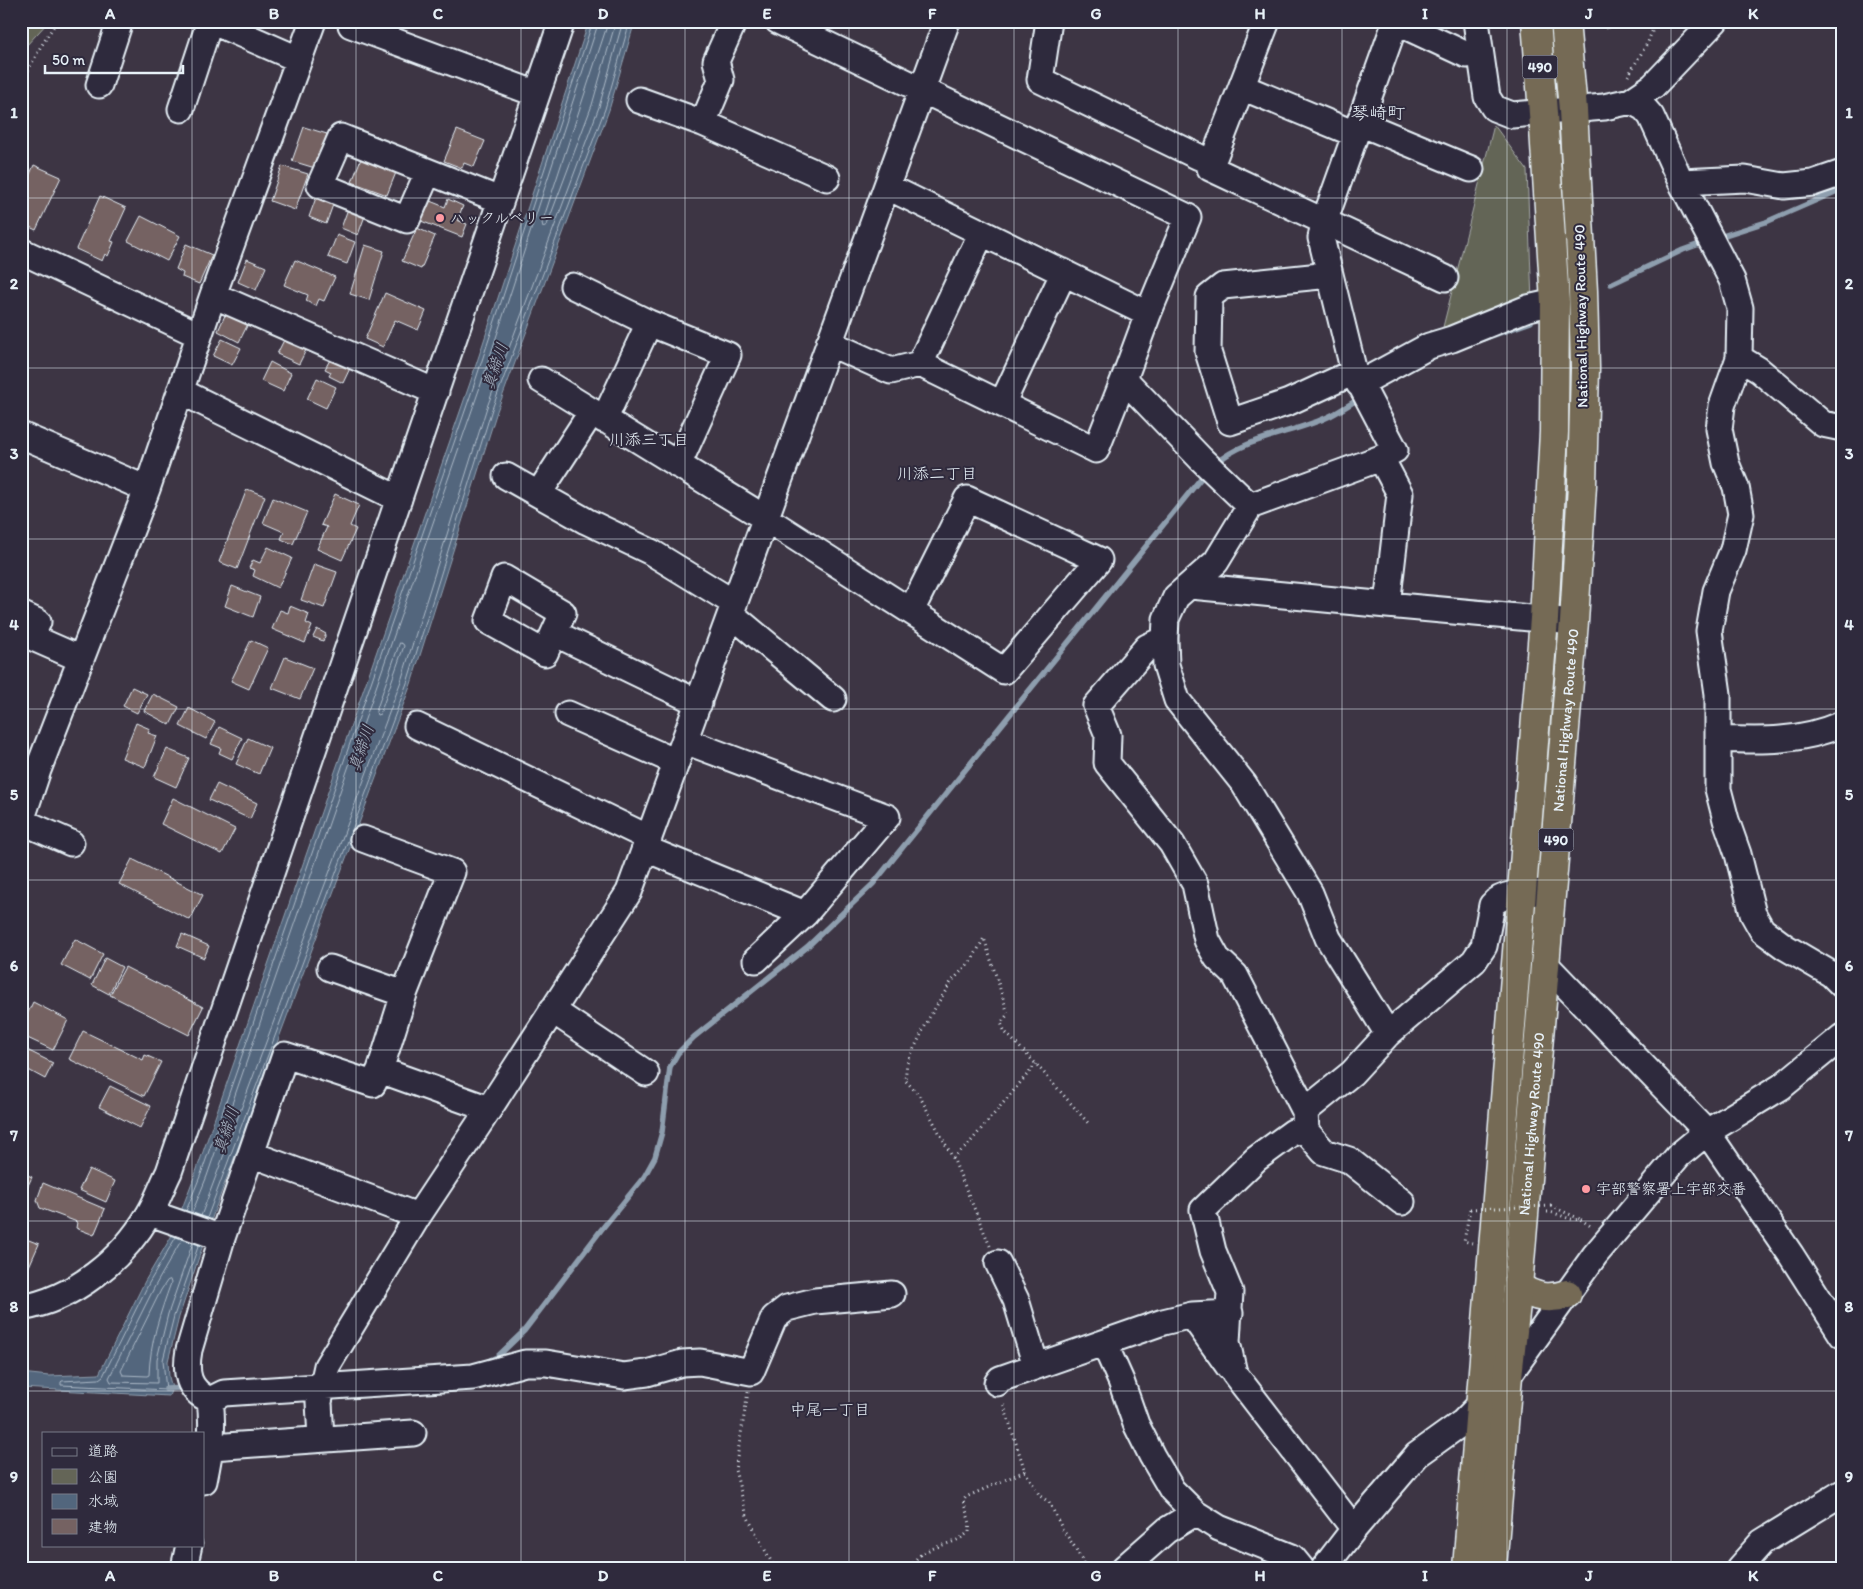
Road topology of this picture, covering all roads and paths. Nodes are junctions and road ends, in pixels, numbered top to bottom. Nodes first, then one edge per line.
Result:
1 (57, 21) edge
2 (120, 21) edge
3 (211, 21) edge
4 (313, 21) edge
5 (562, 21) edge
6 (734, 21) edge
7 (778, 21) edge
8 (947, 21) edge
9 (1050, 21) edge
10 (1267, 21) edge
11 (1476, 21) edge
12 (1536, 21) edge
13 (1565, 21) edge
14 (1656, 21) edge
15 (1715, 21) edge
16 (1734, 21) edge
17 (1395, 22) edge
18 (351, 25) dead end
19 (1467, 55) dead end
20 (298, 59) junction
21 (1630, 73) dead end
22 (21, 84) edge
23 (98, 85) dead end
24 (1242, 87) junction
25 (922, 91) junction
26 (537, 94) junction
27 (640, 100) dead end
28 (1631, 101) junction
29 (181, 109) dead end
30 (1573, 110) junction
31 (1543, 113) junction
32 (703, 123) junction
33 (1357, 129) junction
34 (1199, 157) dead end
35 (1471, 170) dead end
36 (428, 172) dead end
37 (1842, 174) edge
38 (827, 178) dead end
39 (1681, 182) junction
40 (888, 187) junction
41 (500, 200) junction
42 (1324, 222) junction
43 (981, 234) junction
44 (21, 251) edge
45 (1064, 272) junction
46 (1330, 275) junction
47 (1445, 278) dead end
48 (574, 286) dead end
49 (213, 294) junction
50 (1555, 302) junction
51 (1148, 314) junction
52 (649, 322) junction
53 (199, 335) junction
54 (829, 343) junction
55 (1740, 358) junction
56 (920, 364) junction
57 (1356, 378) junction
58 (1124, 379) junction
59 (541, 380) dead end
60 (180, 390) junction
61 (436, 392) junction
62 (1002, 404) junction
63 (598, 416) junction
64 (1842, 428) edge
65 (21, 435) edge
66 (1381, 458) junction
67 (678, 465) junction
68 (506, 476) dead end
69 (147, 489) junction
70 (539, 493) junction
71 (399, 499) junction
72 (1250, 506) junction
73 (764, 518) junction
74 (1191, 586) junction
75 (1387, 605) junction
76 (732, 609) junction
77 (910, 610) junction
78 (21, 614) edge
79 (1544, 619) junction
80 (1574, 622) junction
81 (554, 633) dead end
82 (1165, 639) junction
83 (81, 659) junction
84 (832, 699) dead end
85 (699, 703) junction
86 (568, 714) dead end
87 (1842, 724) edge
88 (417, 726) dead end
89 (1718, 739) junction
90 (681, 751) junction
91 (30, 766) edge
92 (21, 821) edge
93 (363, 839) dead end
94 (71, 844) dead end
95 (647, 844) junction
96 (1552, 892) junction
97 (1522, 894) junction
98 (805, 914) junction
99 (756, 960) dead end
100 (1544, 963) junction
101 (330, 968) dead end
102 (1842, 985) edge
103 (404, 994) junction
104 (552, 1010) junction
105 (1388, 1034) junction
106 (1842, 1037) edge
107 (1036, 1064) junction
108 (380, 1070) junction
109 (646, 1073) dead end
110 (489, 1109) junction
111 (1305, 1121) junction
112 (1089, 1124) dead end
113 (1707, 1132) junction
114 (252, 1154) junction
115 (953, 1158) junction
116 (1402, 1202) dead end
117 (1542, 1212) dead end
118 (418, 1216) junction
119 (159, 1217) junction
120 (1578, 1218) junction
121 (1594, 1228) dead end
122 (1465, 1236) dead end
123 (220, 1238) junction
124 (998, 1263) joint
125 (1518, 1286) junction
126 (892, 1294) dead end
127 (1568, 1294) junction
128 (21, 1308) edge
129 (1230, 1313) junction
130 (1192, 1315) junction
131 (1842, 1335) edge
132 (1104, 1343) junction
133 (1036, 1366) junction
134 (751, 1372) junction
135 (1234, 1373) junction
136 (1508, 1376) junction
137 (997, 1383) joint
138 (322, 1387) junction
139 (200, 1392) junction
140 (1480, 1406) junction
141 (413, 1432) dead end
142 (321, 1439) junction
143 (212, 1447) junction
144 (1025, 1470) junction
145 (205, 1477) edge
146 (1842, 1493) edge
147 (1195, 1513) junction
148 (1354, 1529) junction
149 (189, 1546) edge
150 (184, 1568) edge
151 (779, 1568) edge
152 (817, 1568) edge
153 (853, 1568) edge
154 (912, 1568) edge
155 (1086, 1568) edge
156 (1124, 1568) edge
157 (1301, 1568) edge
158 (1324, 1568) edge
159 (1467, 1568) edge
160 (1492, 1568) edge
161 (1739, 1568) edge

1 - 22 path
2 - 23 street
3 - 20 street
3 - 29 street
4 - 20 street
5 - 26 street
6 - 32 street
7 - 25 street
8 - 25 street
9 - 34 street
10 - 24 street
11 - 31 street
12 - 31 highway, National Highway Route 490 / 490
13 - 30 highway, National Highway Route 490 / 490
14 - 21 path
15 - 28 street
16 - 28 street
17 - 19 street
17 - 33 street
18 - 26 street
20 - 49 street
24 - 33 street
24 - 42 street
25 - 40 street
25 - 51 street
26 - 41 street
27 - 32 street
28 - 30 street
28 - 39 street
30 - 31 street
30 - 80 highway, National Highway Route 490 / 490
31 - 50 highway, National Highway Route 490 / 490
32 - 38 street
33 - 35 street
33 - 42 street
36 - 41 street
37 - 39 street
39 - 55 street
40 - 43 street
40 - 54 street
41 - 61 street
42 - 46 street
42 - 47 street
43 - 45 street
43 - 56 street
44 - 53 street
45 - 51 street
45 - 62 street
46 - 57 street
46 - 57 street
48 - 52 street
49 - 53 street
49 - 61 street
50 - 57 street
50 - 79 highway, National Highway Route 490 / 490
51 - 58 street
52 - 63 street
52 - 67 street
53 - 60 street
54 - 56 street
54 - 73 street
55 - 64 street
55 - 89 street
56 - 62 street
57 - 66 street
58 - 62 street
58 - 72 street
59 - 63 street
60 - 69 street
60 - 71 street
61 - 71 street
63 - 67 street
63 - 70 street
65 - 69 street
66 - 72 street
66 - 75 street
67 - 73 street
68 - 70 street
69 - 83 street
70 - 76 street
71 - 119 street
72 - 74 street
73 - 76 street
73 - 77 street
74 - 75 street
74 - 82 street
75 - 79 street
76 - 84 street
76 - 85 street
77 - 77 street
78 - 83 street
79 - 80 street
79 - 97 highway, National Highway Route 490 / 490
80 - 96 highway, National Highway Route 490 / 490
81 - 85 street
82 - 105 street
82 - 111 street
83 - 91 street
85 - 90 street
86 - 90 street
87 - 89 street
88 - 95 street
89 - 102 street
90 - 95 street
90 - 98 street
91 - 92 street
92 - 94 street
93 - 103 street
95 - 98 street
95 - 104 street
96 - 97 street
96 - 100 highway, National Highway Route 490 / 490
97 - 105 street
97 - 140 highway, National Highway Route 490 / 490
98 - 99 street
100 - 113 street
100 - 125 highway, National Highway Route 490 / 490
101 - 103 street
103 - 108 street
104 - 109 street
104 - 110 street
105 - 111 street
106 - 113 street
107 - 112 path
107 - 115 path
107 - 115 path
108 - 110 street
108 - 114 street
110 - 118 street
111 - 116 street
111 - 129 street
113 - 127 street
113 - 131 street
114 - 118 street
114 - 123 street
115 - 124 path
117 - 120 path
118 - 138 street
119 - 123 street
119 - 128 street
120 - 121 path
120 - 122 path, bridge
123 - 139 street
124 - 133 street
125 - 127 highway
125 - 136 highway, National Highway Route 490 / 490
126 - 134 street
127 - 136 street
129 - 130 street
129 - 135 street
130 - 132 street
130 - 135 street
132 - 133 street
132 - 147 street
133 - 137 street
134 - 138 street
134 - 151 path
135 - 148 street
136 - 140 street
136 - 160 highway, National Highway Route 490 / 490
137 - 144 path
138 - 139 street
138 - 142 street
139 - 143 street
140 - 148 street
140 - 159 highway, National Highway Route 490 / 490
141 - 142 street
142 - 143 street
143 - 145 street
144 - 154 path
144 - 155 path
146 - 161 street
147 - 156 street
147 - 157 street
148 - 158 street
149 - 150 street
152 - 153 path

